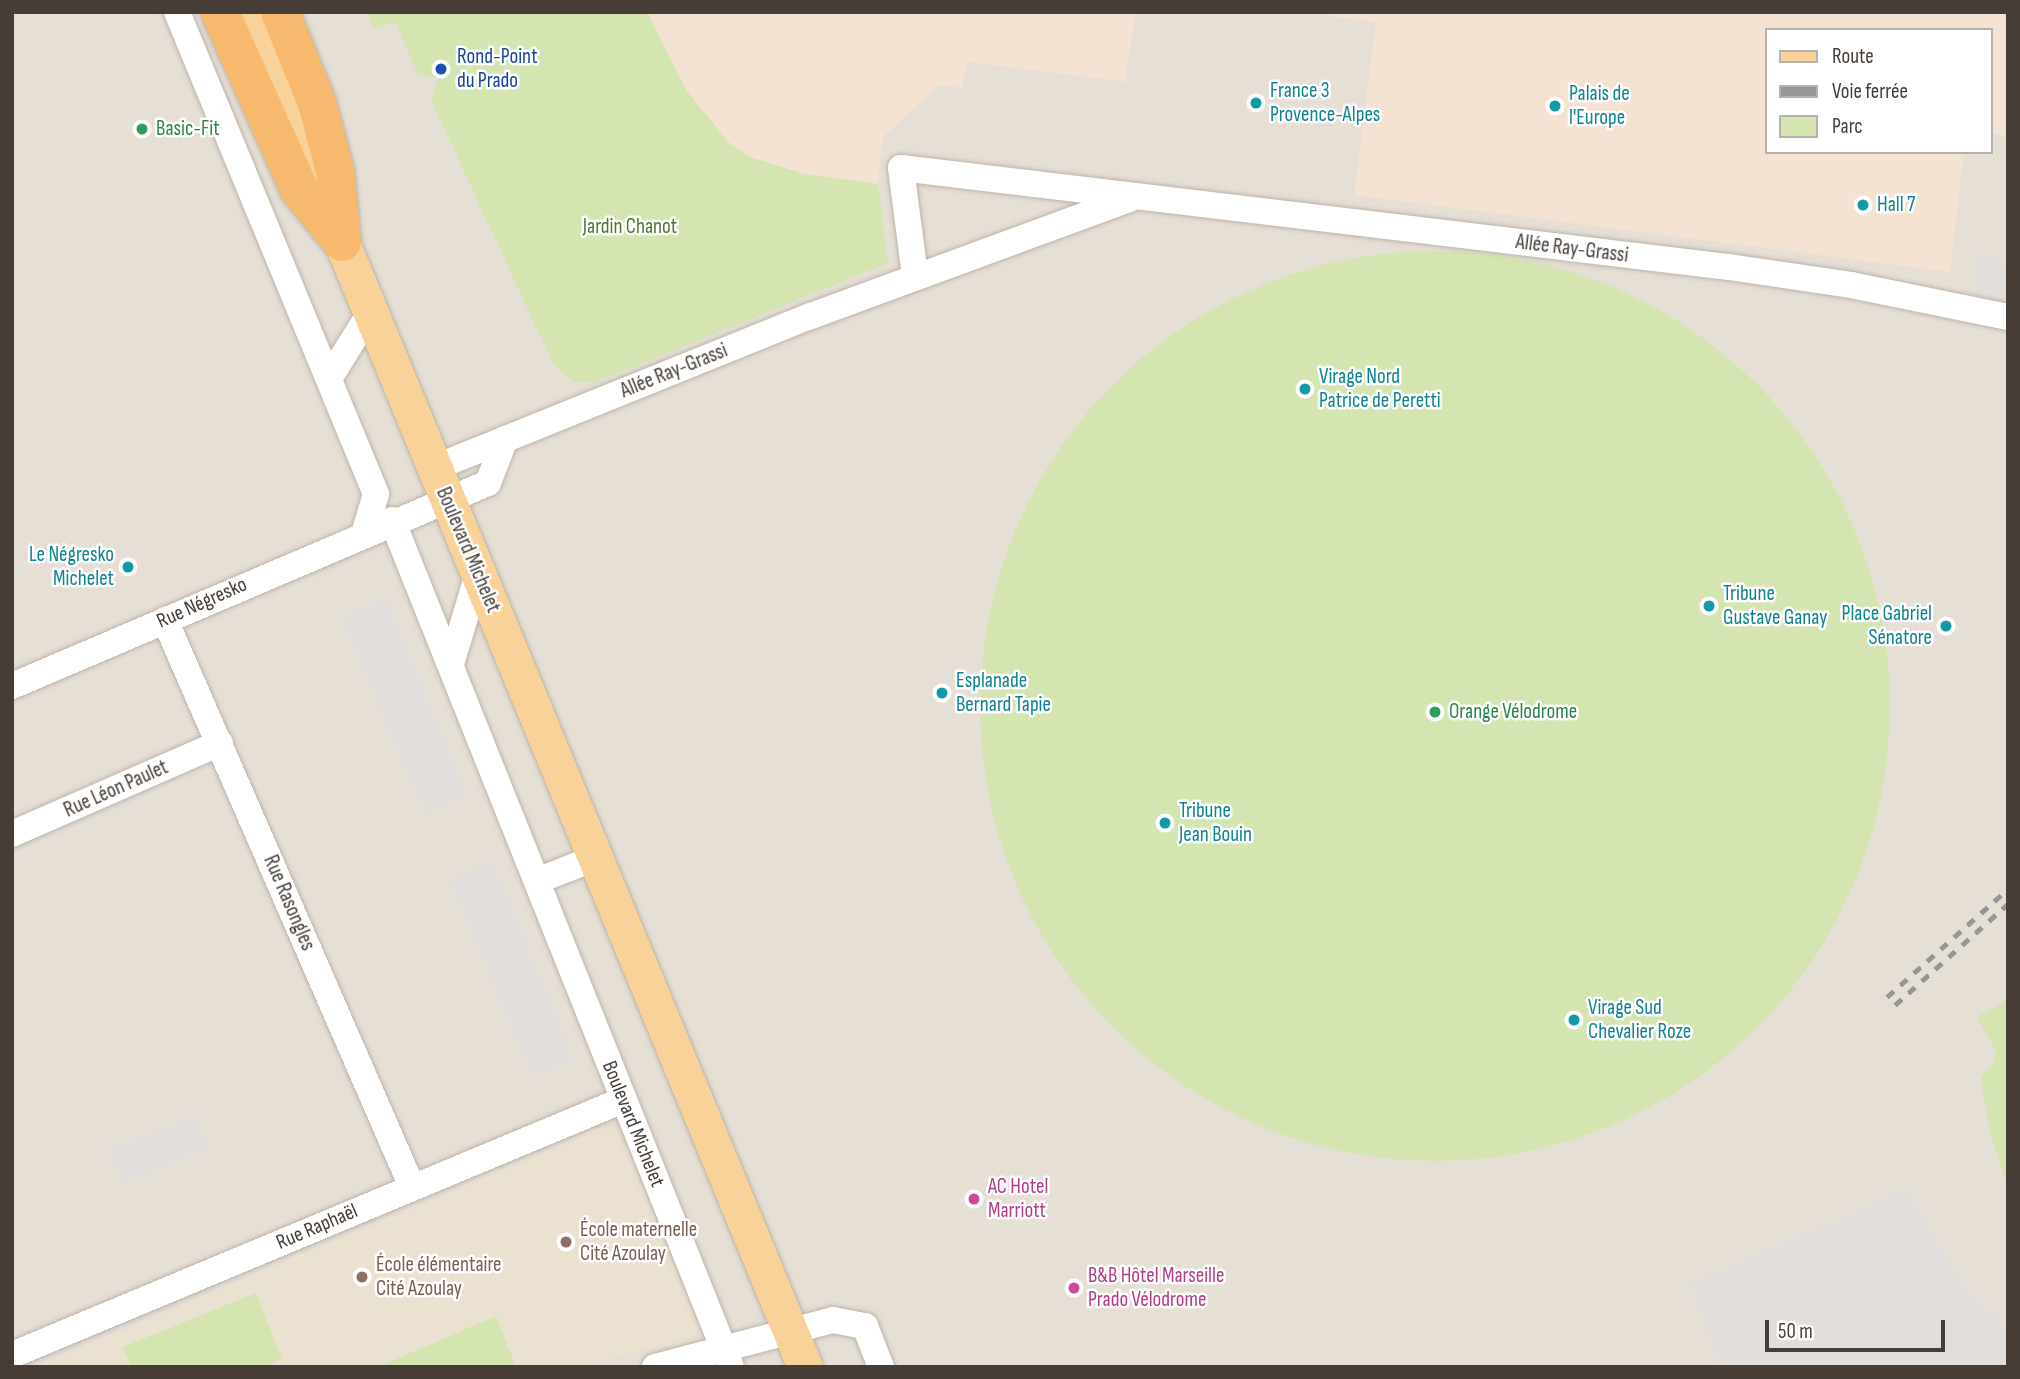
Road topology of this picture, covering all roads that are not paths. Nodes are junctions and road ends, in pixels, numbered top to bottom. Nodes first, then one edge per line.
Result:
1 (177, 12) edge
2 (201, 12) edge
3 (220, 12) edge
4 (247, 12) edge
5 (280, 12) edge
6 (1134, 197) junction
7 (342, 242) junction
8 (915, 276) junction
9 (370, 313) junction
10 (2008, 317) edge
11 (330, 377) junction
12 (505, 439) joint
13 (440, 484) junction
14 (391, 520) junction
15 (364, 534) junction
16 (478, 574) junction
17 (165, 620) junction
18 (451, 664) junction
19 (12, 686) edge
20 (220, 743) junction
21 (12, 834) edge
22 (596, 858) junction
23 (537, 881) junction
24 (623, 1100) junction
25 (412, 1186) junction
26 (791, 1333) junction
27 (12, 1355) edge
28 (728, 1359) edge
29 (655, 1367) edge
30 (805, 1367) edge
31 (881, 1367) edge

1 - 11 street
2 - 7 main road
3 - 7 highway
4 - 7 main road, Boulevard Michelet
5 - 7 highway
6 - 8 street, Allée Ray-Grassi
6 - 8 street, Allée Ray-Grassi
6 - 10 street, Allée Ray-Grassi
7 - 9 main road, Boulevard Michelet
8 - 12 street, Allée Ray-Grassi
9 - 11 street
9 - 13 main road, Boulevard Michelet
11 - 15 street
12 - 13 street, Rue Négresko
13 - 14 street, Rue Négresko
13 - 16 main road, Boulevard Michelet
14 - 15 street, Rue Négresko
14 - 18 street, Boulevard Michelet
15 - 17 street, Rue Négresko
16 - 18 street
16 - 22 main road, Boulevard Michelet
17 - 19 street, Rue Négresko
17 - 20 street, Rue Rasongles
18 - 23 street, Boulevard Michelet
20 - 21 street, Rue Léon Paulet
20 - 25 street, Rue Rasongles
22 - 23 street
22 - 26 main road, Boulevard Michelet
23 - 24 street, Boulevard Michelet
24 - 25 street, Rue Raphaël
24 - 28 street, Boulevard Michelet
25 - 27 street, Rue Raphaël
26 - 28 street
26 - 30 main road, Boulevard Michelet
26 - 31 street
28 - 29 street

